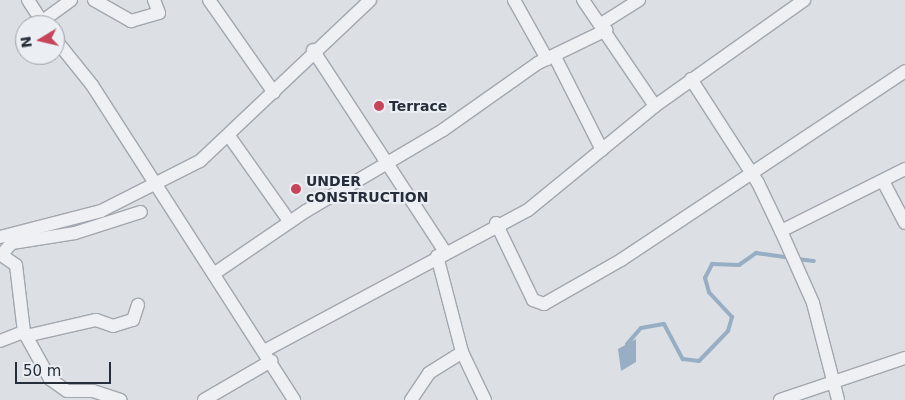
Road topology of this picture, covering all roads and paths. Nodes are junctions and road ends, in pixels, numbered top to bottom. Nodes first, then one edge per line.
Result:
1 (28, 0) edge
2 (71, 0) edge
3 (94, 0) edge
4 (154, 0) edge
5 (209, 0) edge
6 (370, 0) edge
7 (514, 0) edge
8 (584, 0) edge
9 (639, 0) edge
10 (804, 0) edge
11 (37, 15) edge
12 (52, 15) edge
13 (604, 27) junction
14 (313, 50) junction
15 (65, 51) edge
16 (551, 58) junction
17 (905, 70) edge
18 (691, 79) junction
19 (274, 93) junction
20 (655, 106) junction
21 (229, 136) junction
22 (602, 150) junction
23 (388, 165) junction
24 (905, 169) edge
25 (748, 172) junction
26 (884, 183) junction
27 (155, 186) junction
28 (141, 212) dead end
29 (290, 222) junction
30 (496, 223) junction
31 (905, 223) edge
32 (781, 231) junction
33 (0, 236) edge
34 (1, 254) edge
35 (441, 254) junction
36 (215, 273) junction
37 (138, 304) dead end
38 (25, 334) junction
39 (0, 341) edge
40 (462, 352) junction
41 (268, 356) junction
42 (905, 358) edge
43 (833, 382) junction
44 (68, 396) edge
45 (121, 400) edge
46 (204, 400) edge
47 (294, 400) edge
48 (411, 400) edge
49 (485, 400) edge
50 (780, 400) edge
51 (838, 400) edge

1 - 11 street
2 - 12 street
3 - 4 street
5 - 19 street
6 - 14 street
7 - 16 street
8 - 13 street
9 - 13 street
10 - 18 street
13 - 16 street
13 - 20 street
14 - 19 street
14 - 23 street
15 - 27 street
16 - 22 street
16 - 23 street
17 - 25 street
18 - 20 street
18 - 25 street
19 - 21 street
20 - 22 street
21 - 27 street
21 - 29 street
22 - 30 street
23 - 29 street
23 - 35 street
24 - 26 street
25 - 30 street
25 - 32 street
26 - 31 street
26 - 32 street
27 - 33 street
27 - 36 street
28 - 34 street
29 - 36 street
30 - 35 street
32 - 43 street
34 - 38 street
35 - 40 street
35 - 41 street
36 - 41 street
37 - 38 street
38 - 39 street
38 - 44 street
40 - 48 street
40 - 49 street
41 - 46 street
41 - 47 street
42 - 43 street
43 - 50 street
43 - 51 street
44 - 45 street

